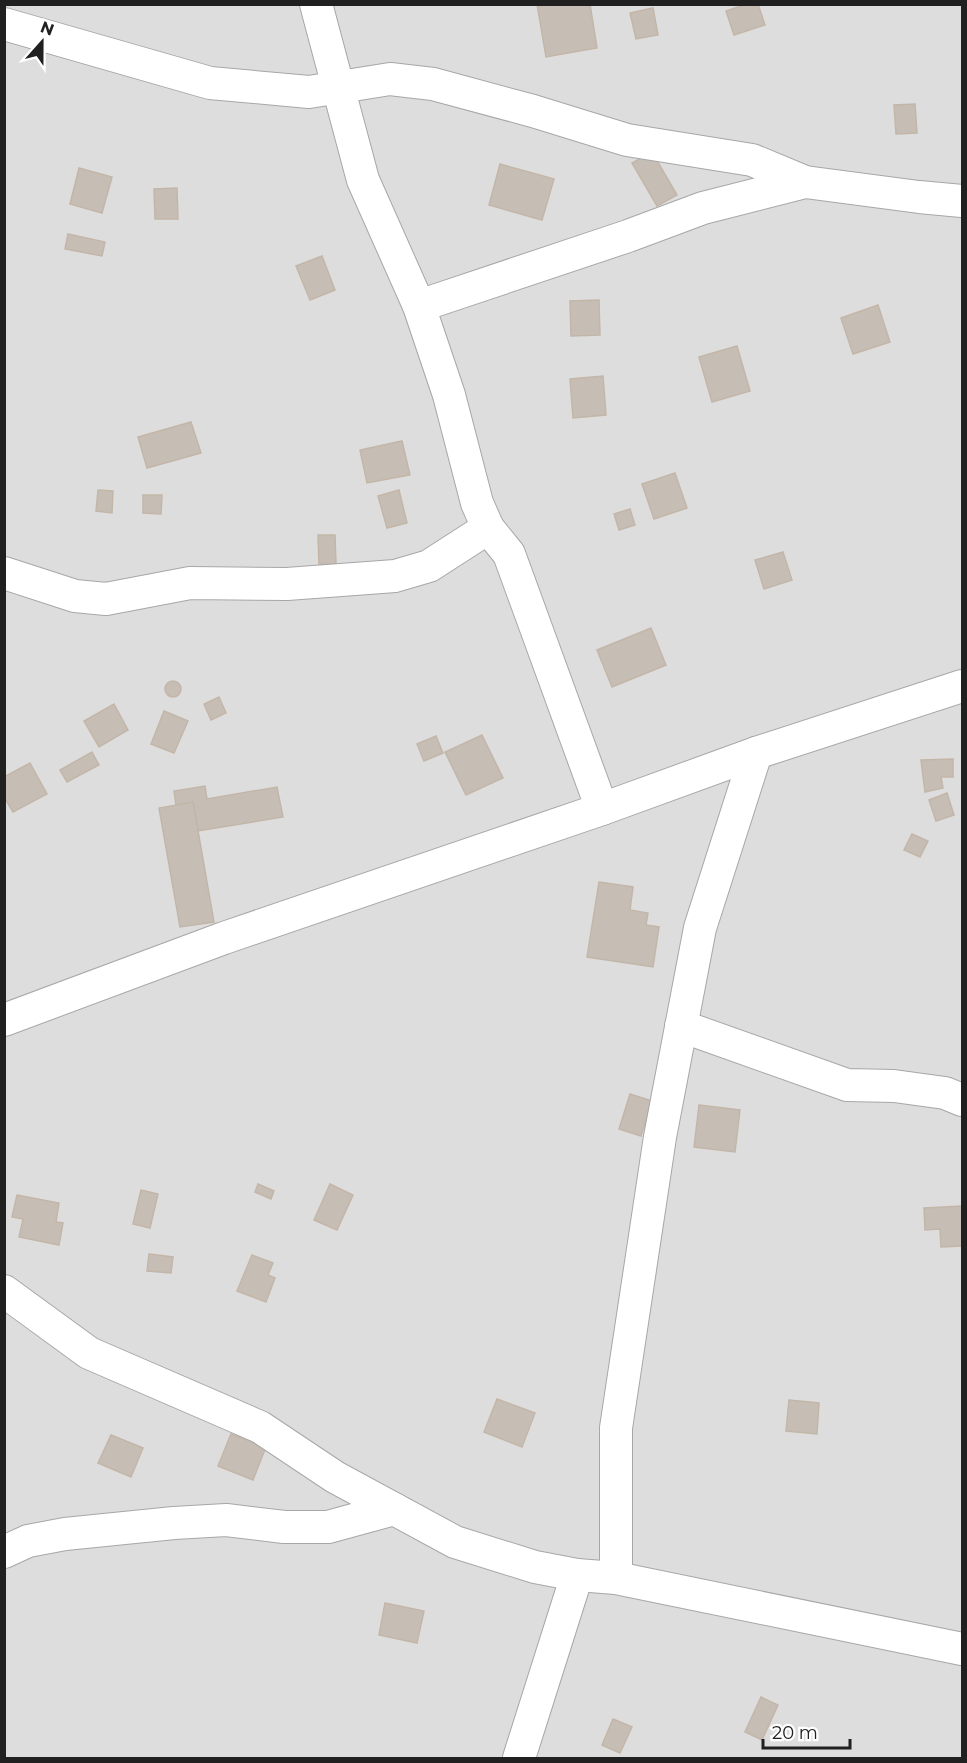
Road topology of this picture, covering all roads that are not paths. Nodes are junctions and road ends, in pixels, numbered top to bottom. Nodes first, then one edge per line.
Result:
1 (316, 4) edge
2 (4, 24) edge
3 (339, 88) junction
4 (805, 182) junction
5 (963, 201) edge
6 (419, 306) junction
7 (488, 528) junction
8 (4, 573) edge
9 (963, 686) edge
10 (756, 753) junction
11 (602, 809) junction
12 (4, 1020) edge
13 (681, 1026) junction
14 (963, 1100) edge
15 (4, 1291) edge
16 (393, 1509) junction
17 (4, 1552) edge
18 (578, 1575) junction
19 (616, 1578) junction
20 (963, 1649) edge
21 (519, 1758) edge

1 - 3 street
2 - 3 street
3 - 4 street
3 - 6 street
4 - 5 street
4 - 6 street
6 - 7 street
7 - 8 street
7 - 11 street
9 - 10 street
10 - 11 street
10 - 13 street
11 - 12 street
13 - 14 street
13 - 19 street
15 - 16 street
16 - 17 street
16 - 18 street
18 - 19 street
18 - 21 street
19 - 20 street

